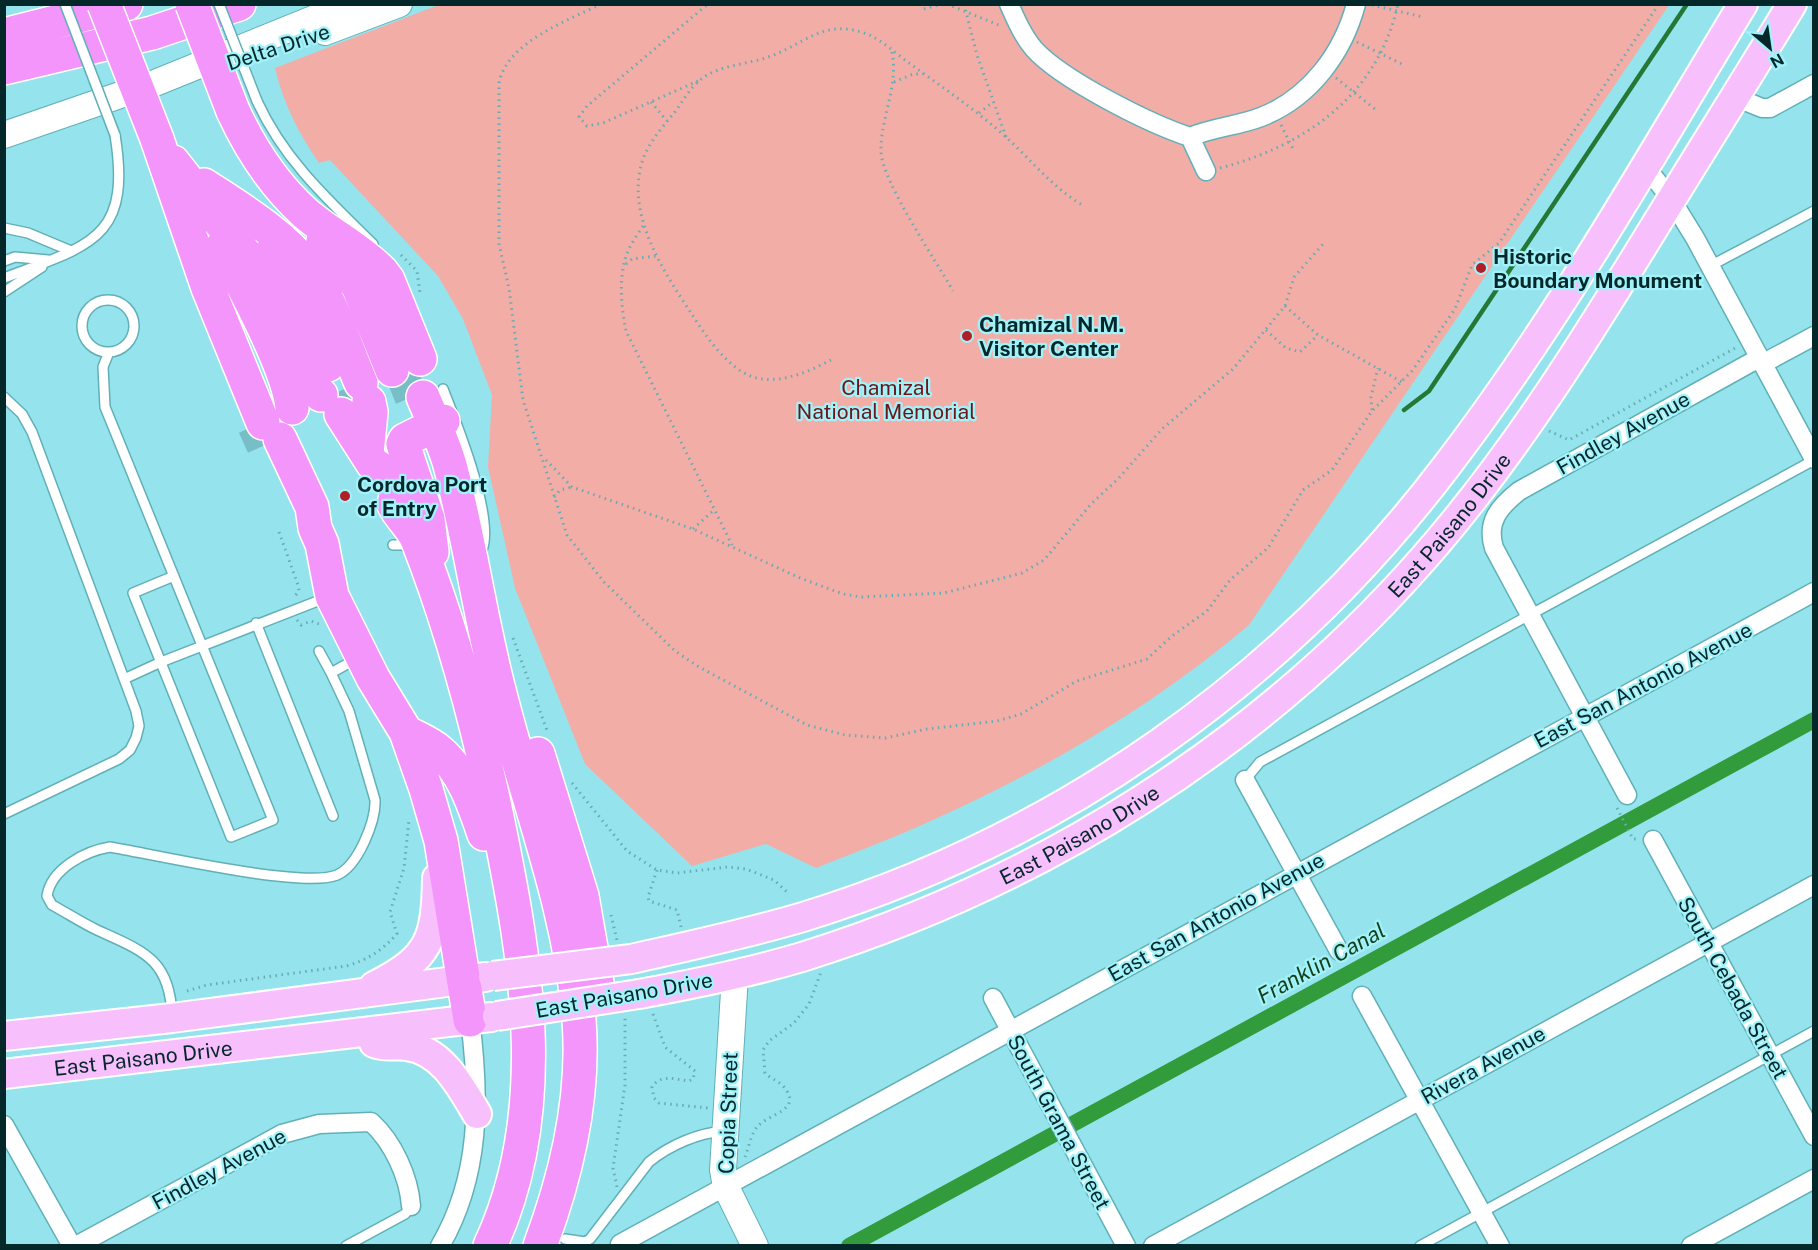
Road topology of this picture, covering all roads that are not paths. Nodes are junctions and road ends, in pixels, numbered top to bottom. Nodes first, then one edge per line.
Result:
1 (65, 4) edge
2 (74, 4) edge
3 (104, 4) edge
4 (126, 4) edge
5 (192, 4) edge
6 (219, 4) edge
7 (239, 4) edge
8 (350, 4) edge
9 (399, 4) edge
10 (1009, 4) edge
11 (1356, 4) edge
12 (1743, 4) edge
13 (1792, 4) edge
14 (4, 17) edge
15 (4, 35) edge
16 (103, 46) junction
17 (4, 68) edge
18 (4, 82) edge
19 (155, 83) junction
20 (1814, 84) edge
21 (1736, 97) junction
22 (245, 106) junction
23 (4, 135) edge
24 (1190, 137) junction
25 (166, 152) junction
26 (1645, 166) junction
27 (1206, 171) road end
28 (1671, 199) junction
29 (199, 205) junction
30 (1814, 211) edge
31 (294, 215) junction
32 (4, 228) edge
33 (377, 248) dead end
34 (71, 251) junction
35 (8, 259) edge
36 (51, 260) junction
37 (1710, 266) junction
38 (4, 278) edge
39 (4, 292) edge
40 (418, 324) dead end
41 (1814, 336) edge
42 (109, 352) junction
43 (1760, 361) junction
44 (4, 397) edge
45 (387, 400) junction
46 (277, 434) junction
47 (1814, 459) edge
48 (393, 545) dead end
49 (429, 573) junction
50 (174, 576) junction
51 (333, 584) junction
52 (1814, 592) edge
53 (1529, 615) junction
54 (256, 623) junction
55 (202, 645) junction
56 (319, 651) dead end
57 (361, 656) junction
58 (161, 662) junction
59 (331, 673) junction
60 (124, 679) junction
61 (1584, 717) junction
62 (406, 732) junction
63 (1245, 780) joint
64 (1622, 801) road end
65 (4, 813) edge
66 (333, 816) dead end
67 (433, 816) junction
68 (1653, 840) dead end
69 (1296, 874) junction
70 (1814, 885) edge
71 (806, 916) junction
72 (516, 925) junction
73 (1708, 942) junction
74 (1339, 951) dead end
75 (735, 975) junction
76 (478, 978) junction
77 (363, 992) junction
78 (1362, 996) dead end
79 (993, 998) dead end
80 (172, 1018) junction
81 (483, 1018) junction
82 (1010, 1030) junction
83 (1814, 1031) edge
84 (350, 1034) junction
85 (4, 1036) edge
86 (1769, 1055) junction
87 (101, 1064) junction
88 (4, 1074) edge
89 (1422, 1099) junction
90 (477, 1114) junction
91 (6, 1131) edge
92 (724, 1131) junction
93 (1814, 1136) edge
94 (1814, 1179) edge
95 (726, 1187) junction
96 (411, 1206) joint
97 (1481, 1212) junction
98 (556, 1243) edge
99 (620, 1244) dead end
100 (74, 1245) edge
101 (346, 1245) edge
102 (440, 1245) edge
103 (489, 1245) edge
104 (755, 1245) edge
105 (1126, 1245) edge
106 (1153, 1245) edge
107 (1420, 1245) edge
108 (1500, 1245) edge
109 (1692, 1245) edge

1 - 34 lane, bridge
2 - 14 highway
3 - 25 highway, bridge
4 - 15 highway
5 - 22 highway, bridge
6 - 22 lane, bridge
7 - 16 highway
8 - 19 main road, Delta Drive
9 - 19 main road, Delta Drive
10 - 24 street
11 - 24 street
12 - 26 main road, East Paisano Drive
13 - 21 main road, East Paisano Drive
16 - 17 highway
16 - 18 highway
19 - 23 main road, Delta Drive
20 - 21 street
21 - 28 main road, East Paisano Drive
22 - 31 highway
22 - 33 lane
24 - 27 street
25 - 29 highway
25 - 45 highway
25 - 45 highway
26 - 28 street
26 - 71 main road, East Paisano Drive
28 - 37 street
28 - 75 main road, East Paisano Drive
29 - 31 highway
29 - 45 highway
29 - 46 highway
29 - 46 highway
30 - 37 lane
31 - 45 highway
31 - 45 highway
31 - 45 highway
32 - 34 lane
34 - 36 lane
35 - 36 lane
36 - 38 lane
36 - 39 lane
37 - 43 street
40 - 45 lane
41 - 43 street, Findley Avenue
42 - 42 lane
42 - 50 lane
43 - 47 street
43 - 53 street, Findley Avenue
44 - 60 lane
45 - 49 highway
45 - 49 highway
45 - 98 highway
46 - 51 highway
47 - 53 lane
48 - 49 lane
49 - 72 highway
50 - 55 lane
50 - 58 lane
51 - 54 lane
51 - 57 highway
52 - 61 street, East San Antonio Avenue
53 - 61 street
53 - 63 lane
54 - 55 lane
54 - 66 lane
55 - 58 lane
55 - 58 lane
56 - 59 lane
57 - 59 lane
57 - 62 highway
58 - 60 lane
59 - 80 lane
60 - 65 lane
61 - 64 street
61 - 69 street, East San Antonio Avenue
62 - 67 highway
62 - 72 highway
63 - 69 street
67 - 76 highway
67 - 77 main road
68 - 73 street, South Cebada Street
69 - 74 street
69 - 82 street, East San Antonio Avenue
70 - 73 street, Rivera Avenue
71 - 75 main road
71 - 76 main road, East Paisano Drive, bridge
72 - 103 highway
73 - 86 street, South Cebada Street
73 - 89 street, Rivera Avenue
75 - 81 main road, East Paisano Drive, bridge
75 - 92 main road, Copia Street
76 - 77 main road, East Paisano Drive
76 - 81 highway
77 - 80 main road, East Paisano Drive
78 - 89 street
79 - 82 street, South Grama Street
80 - 85 main road, East Paisano Drive
80 - 87 main road
81 - 84 main road, East Paisano Drive
81 - 90 street
82 - 95 street, East San Antonio Avenue
82 - 105 street, South Grama Street
83 - 86 lane
84 - 87 main road, East Paisano Drive
84 - 90 main road
86 - 93 street, South Cebada Street
86 - 97 lane
87 - 88 main road, East Paisano Drive
89 - 97 street
89 - 106 street, Rivera Avenue
90 - 102 street
91 - 100 street
92 - 95 main road, Copia Street
92 - 98 lane
94 - 109 street
95 - 99 street, East San Antonio Avenue
95 - 104 main road, Copia Street
96 - 100 street, Findley Avenue
96 - 101 lane
97 - 107 lane
97 - 108 street

